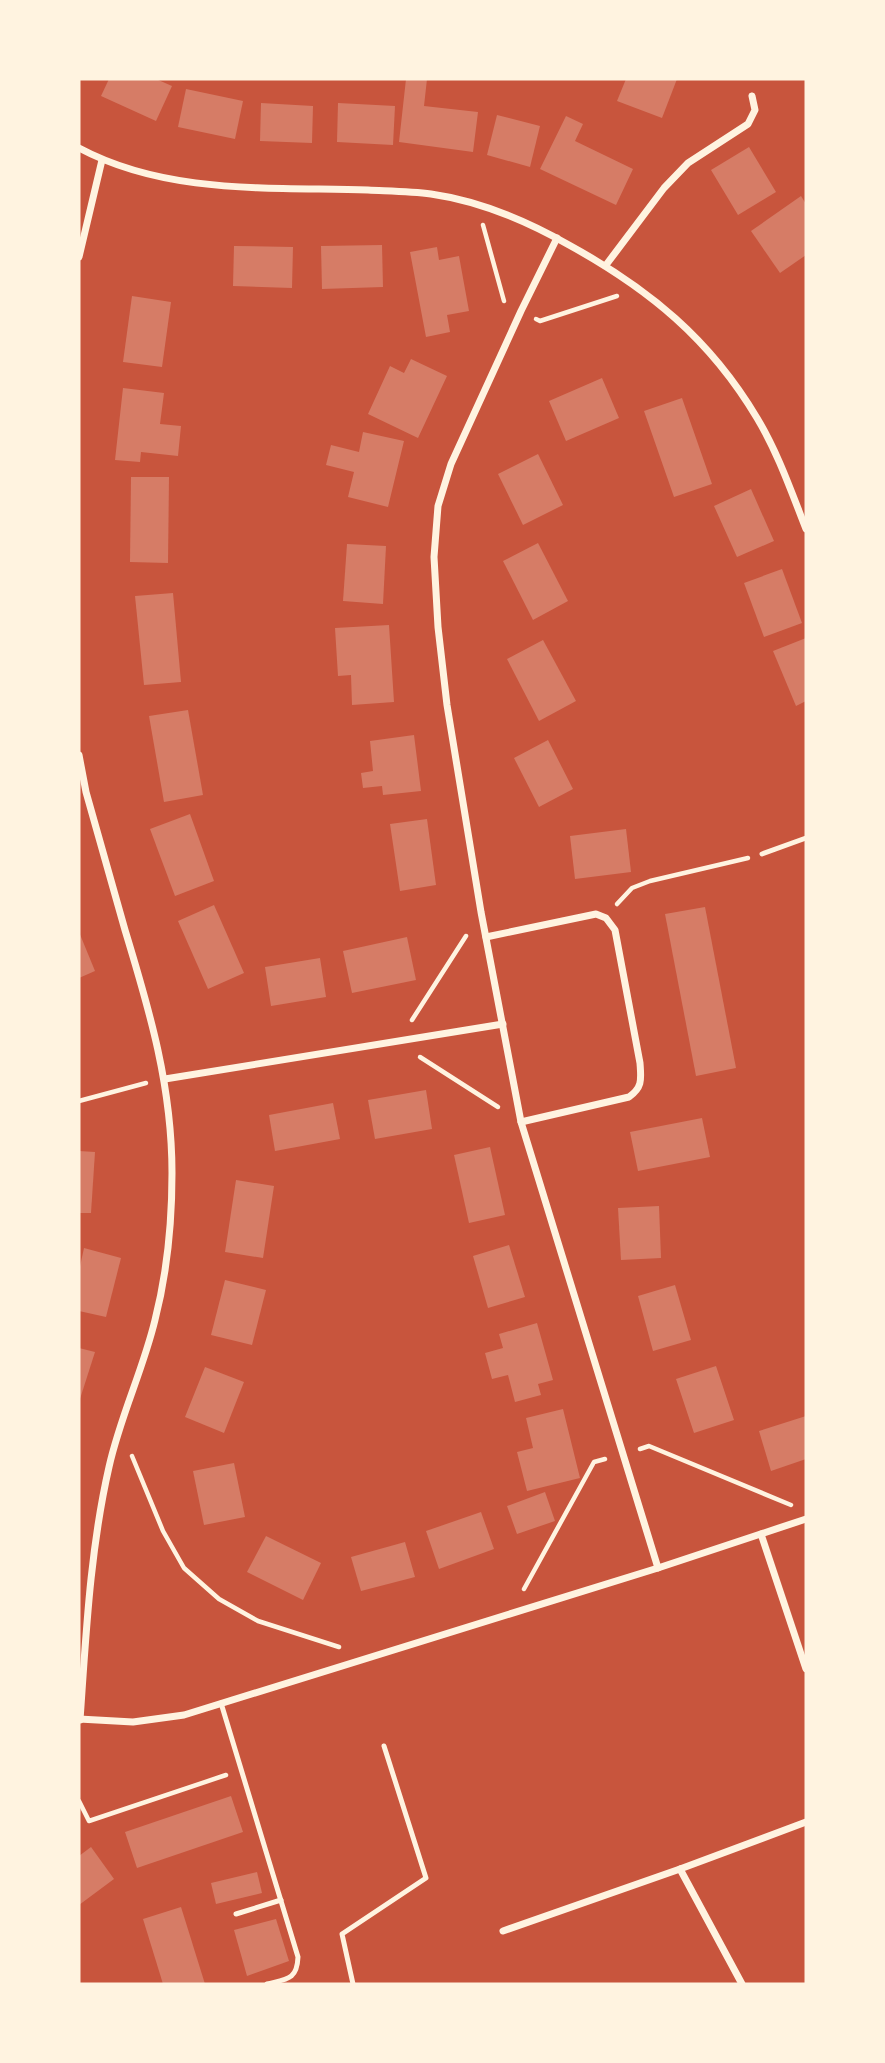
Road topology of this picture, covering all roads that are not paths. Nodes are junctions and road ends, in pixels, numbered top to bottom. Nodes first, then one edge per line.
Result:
1 (752, 96) dead end
2 (79, 148) edge
3 (102, 160) junction
4 (557, 238) junction
5 (79, 257) edge
6 (606, 265) junction
7 (806, 529) edge
8 (79, 755) edge
9 (806, 838) edge
10 (762, 854) road end
11 (486, 937) junction
12 (503, 1024) junction
13 (165, 1079) junction
14 (521, 1122) junction
15 (806, 1520) edge
16 (761, 1534) junction
17 (658, 1568) junction
18 (806, 1669) edge
19 (221, 1703) junction
20 (79, 1719) edge
21 (384, 1746) dead end
22 (806, 1822) edge
23 (680, 1869) junction
24 (281, 1900) junction
25 (236, 1914) dead end
26 (503, 1931) dead end
27 (267, 1984) edge
28 (353, 1984) edge
29 (742, 1984) edge

1 - 6 street
2 - 3 street
3 - 4 street
3 - 5 street
4 - 6 street
4 - 11 street
6 - 7 street
8 - 13 street
9 - 10 lane
11 - 12 street
11 - 14 street
12 - 13 street
12 - 14 street
13 - 20 street
14 - 17 street
15 - 16 street
16 - 17 street
16 - 18 street
17 - 19 street
19 - 20 street
19 - 24 lane
21 - 28 lane
22 - 23 street
23 - 26 street
23 - 29 street
24 - 25 lane
24 - 27 lane

